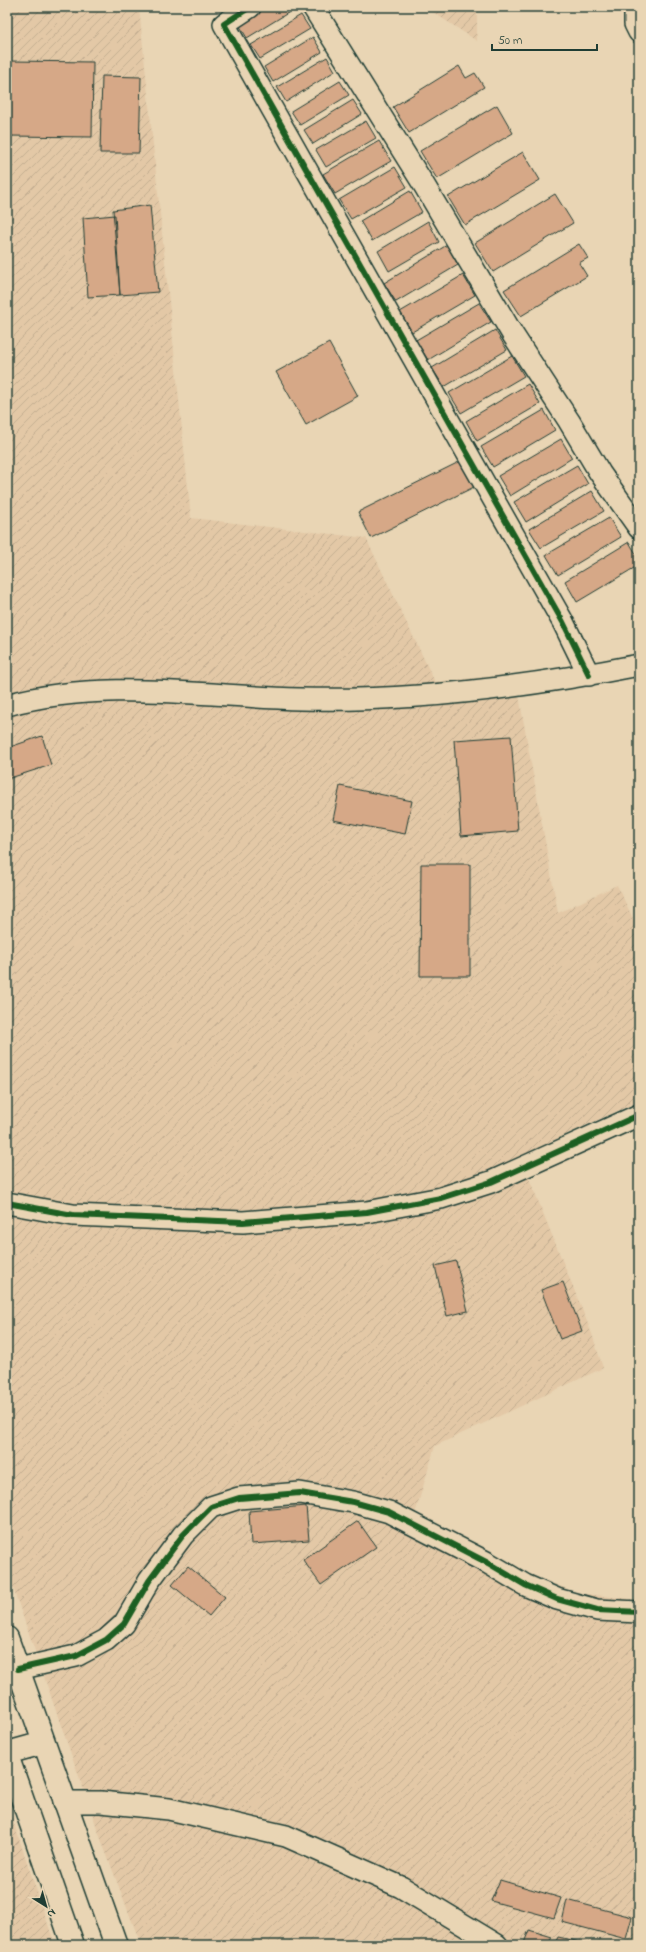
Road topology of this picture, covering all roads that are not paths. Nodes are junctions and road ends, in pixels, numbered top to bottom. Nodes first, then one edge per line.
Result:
1 (250, 7) edge
2 (313, 7) edge
3 (635, 7) edge
4 (639, 32) edge
5 (639, 528) edge
6 (639, 665) edge
7 (589, 675) junction
8 (7, 705) edge
9 (639, 1115) edge
10 (7, 1203) edge
11 (639, 1612) edge
12 (7, 1638) edge
13 (18, 1669) junction
14 (43, 1743) junction
15 (7, 1754) edge
16 (64, 1802) junction
17 (73, 1945) edge
18 (116, 1945) edge
19 (497, 1945) edge

1 - 7 street
2 - 5 street
3 - 4 street
6 - 7 street
7 - 8 street
9 - 10 street
11 - 13 street
12 - 13 highway
13 - 14 highway
14 - 15 highway
14 - 16 highway
15 - 17 highway
16 - 18 highway
16 - 19 street

